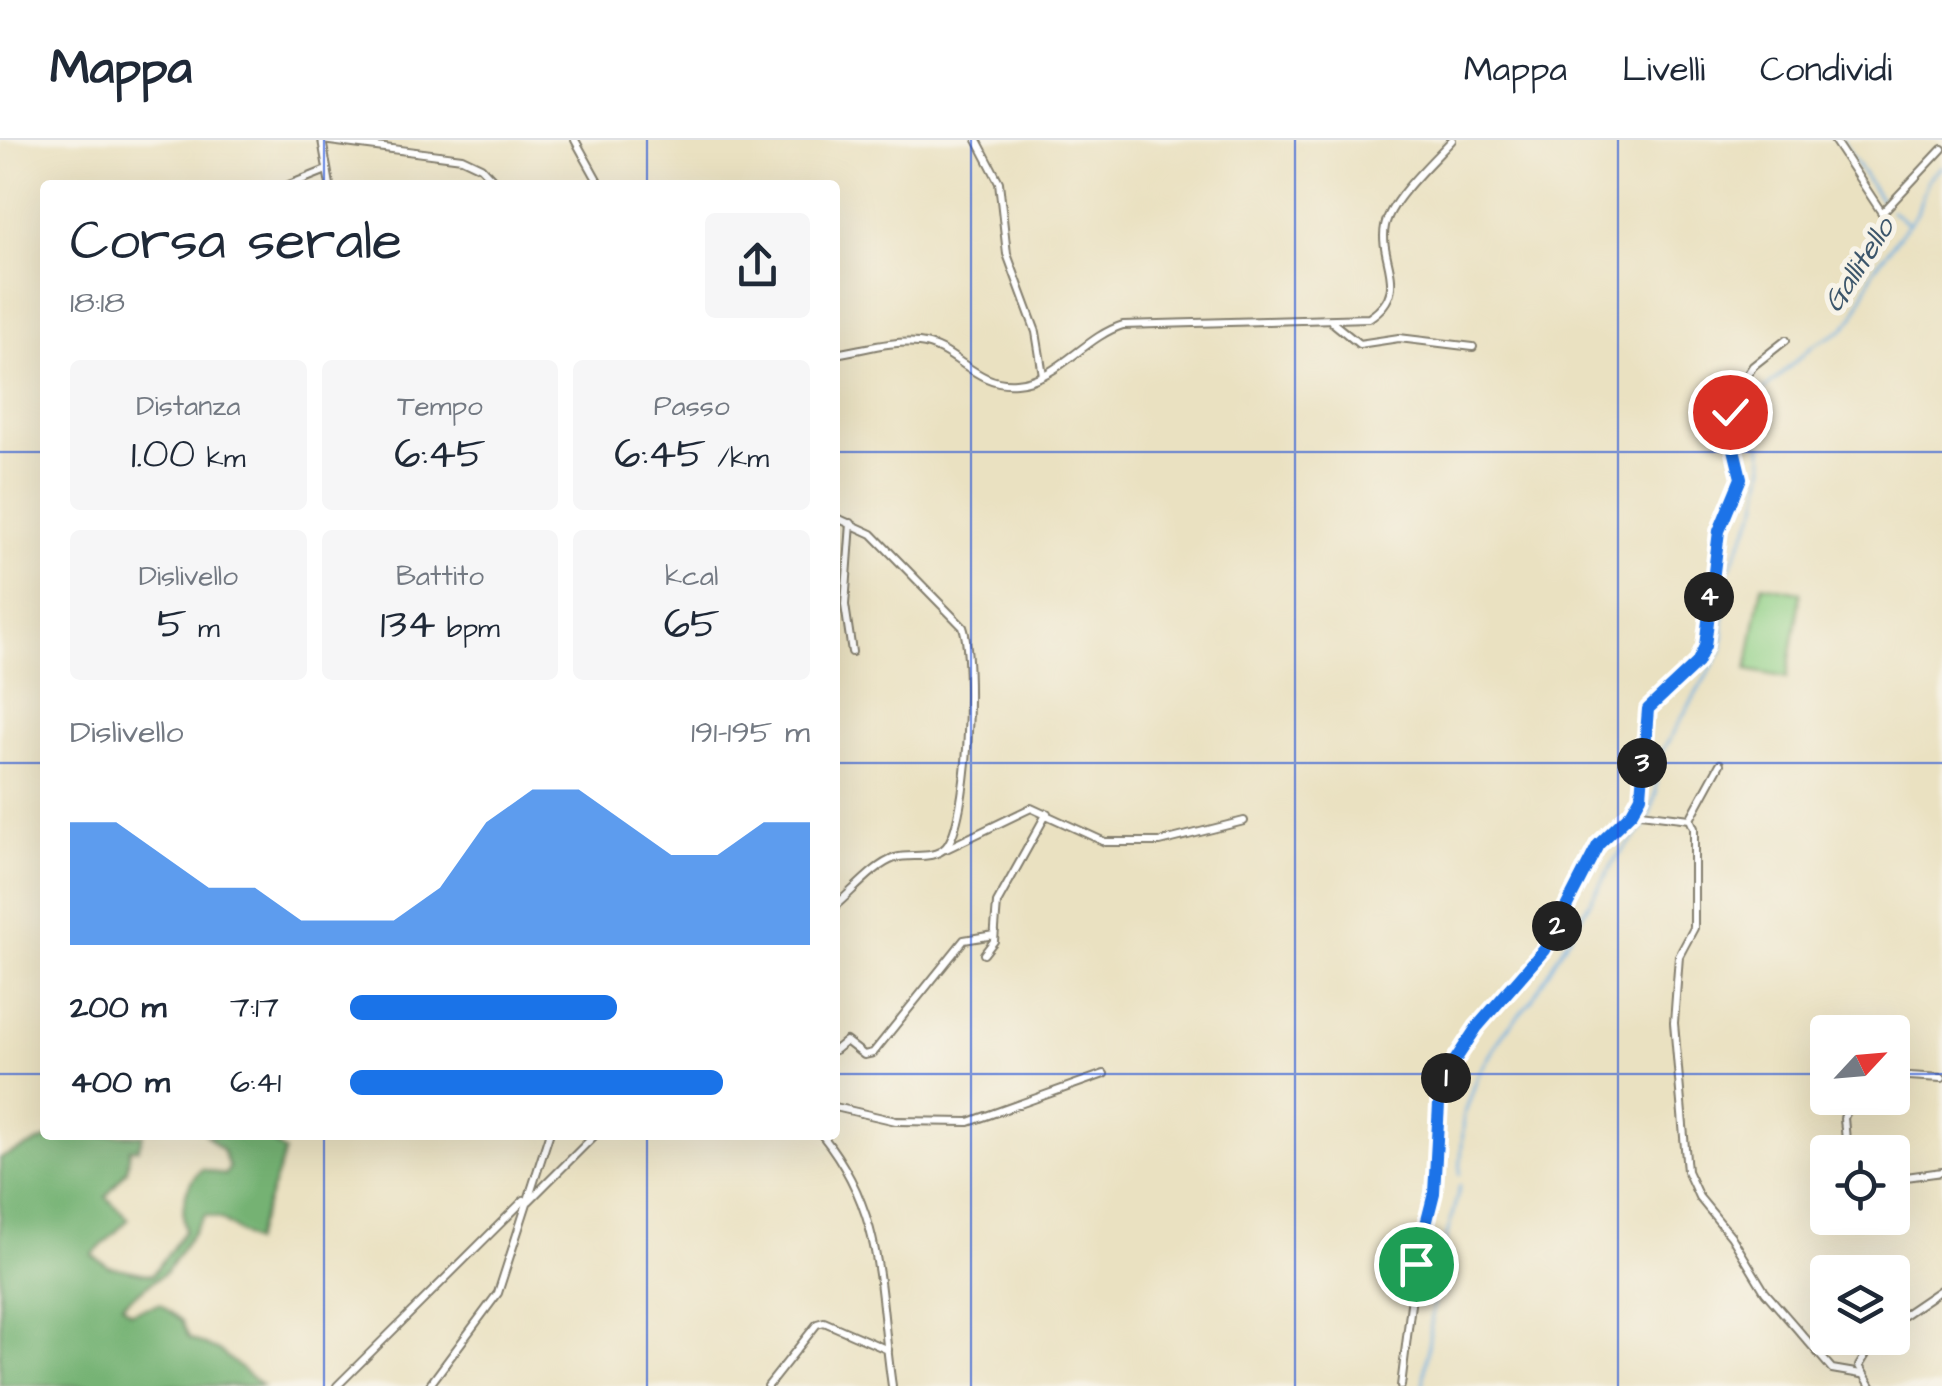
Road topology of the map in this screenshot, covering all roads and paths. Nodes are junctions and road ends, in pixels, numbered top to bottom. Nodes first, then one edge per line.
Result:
1 (322, 140) edge
2 (575, 140) edge
3 (977, 140) edge
4 (1452, 140) edge
5 (1834, 140) edge
6 (369, 143) edge
7 (403, 144) edge
8 (1942, 149) edge
9 (324, 171) junction
10 (302, 180) edge
11 (328, 180) edge
12 (493, 180) edge
13 (597, 180) edge
14 (1330, 321) junction
15 (1786, 340) dead end
16 (1473, 346) dead end
17 (840, 353) edge
18 (1043, 375) junction
19 (840, 519) edge
20 (851, 522) junction
21 (852, 652) dead end
22 (1720, 764) dead end
23 (1634, 812) junction
24 (1047, 813) junction
25 (1690, 819) junction
26 (1244, 821) dead end
27 (940, 851) junction
28 (840, 902) edge
29 (994, 935) junction
30 (984, 954) dead end
31 (840, 1046) edge
32 (1104, 1074) dead end
33 (1910, 1075) edge
34 (1942, 1078) edge
35 (840, 1108) edge
36 (547, 1140) edge
37 (590, 1140) edge
38 (825, 1140) edge
39 (1942, 1172) edge
40 (1910, 1176) edge
41 (527, 1200) junction
42 (1942, 1289) edge
43 (1910, 1311) edge
44 (888, 1350) junction
45 (1863, 1355) edge
46 (1861, 1374) junction
47 (337, 1386) edge
48 (429, 1386) edge
49 (768, 1386) edge
50 (892, 1386) edge
51 (1402, 1386) edge
52 (1871, 1386) edge

1 - 6 street
1 - 9 street
2 - 13 street
3 - 18 street
4 - 14 street
5 - 8 street
6 - 7 street
7 - 12 street
9 - 10 street
9 - 11 street
14 - 16 street
14 - 18 street
15 - 23 street
17 - 18 street
19 - 20 street
20 - 21 street
20 - 27 street
22 - 25 street
23 - 25 street
23 - 51 street
24 - 26 street
24 - 27 street
24 - 29 street
25 - 46 street
27 - 28 street
29 - 30 street
29 - 31 street
32 - 35 street
33 - 34 street
36 - 41 street
37 - 41 street
38 - 44 street
39 - 40 street
41 - 47 street
41 - 48 street
42 - 43 street
44 - 49 street
44 - 50 street
45 - 46 street
46 - 52 street

